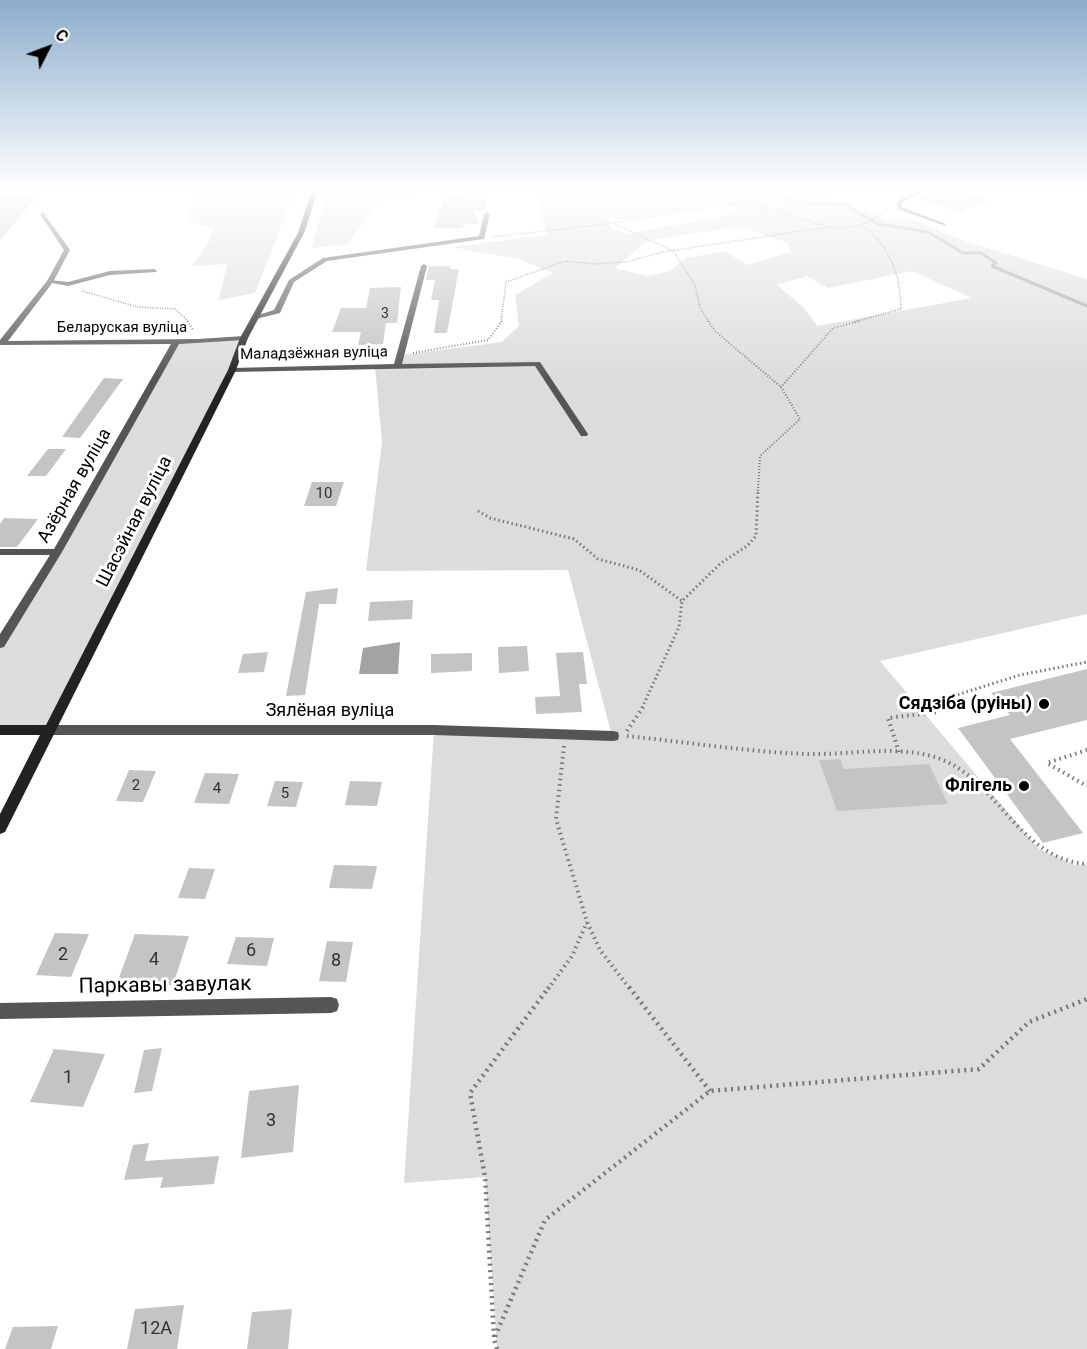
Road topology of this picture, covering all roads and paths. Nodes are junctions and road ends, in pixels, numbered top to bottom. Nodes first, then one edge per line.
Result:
1 (65, 253) edge
2 (290, 253) edge
3 (371, 253) edge
4 (664, 253) edge
5 (674, 253) edge
6 (888, 253) edge
7 (424, 266) dead end
8 (154, 271) dead end
9 (50, 282) junction
10 (68, 284) junction
11 (256, 316) junction
12 (244, 338) junction
13 (176, 342) junction
14 (198, 342) junction
15 (1, 343) edge
16 (402, 355) junction
17 (398, 366) junction
18 (232, 370) junction
19 (781, 387) junction
20 (584, 434) dead end
21 (477, 511) dead end
22 (0, 552) edge
23 (57, 552) junction
24 (682, 601) junction
25 (0, 644) edge
26 (1087, 662) edge
27 (0, 730) edge
28 (48, 730) junction
29 (565, 734) junction
30 (618, 736) junction
31 (1087, 750) edge
32 (898, 752) junction
33 (1087, 786) edge
34 (0, 828) edge
35 (1087, 864) edge
36 (587, 922) junction
37 (1087, 999) edge
38 (331, 1005) dead end
39 (0, 1011) edge
40 (711, 1092) junction
41 (494, 1339) junction
42 (497, 1349) edge

1 - 9 street
2 - 11 main road, Шасэйная вуліца
3 - 11 street
4 - 16 path
5 - 19 path
6 - 19 path
7 - 16 street, Маладзёжная вуліца
8 - 10 lane
9 - 10 lane
9 - 15 street
10 - 14 path
11 - 12 main road, Шасэйная вуліца
12 - 14 street, Беларуская вуліца
12 - 18 main road, Шасэйная вуліца
13 - 14 street, Беларуская вуліца
13 - 15 street, Беларуская вуліца
13 - 23 street, Азёрная вуліца
16 - 17 street, Маладзёжная вуліца
17 - 18 street, Маладзёжная вуліца
17 - 20 street, Маладзёжная вуліца
18 - 28 main road, Шасэйная вуліца
19 - 24 path
21 - 24 path
22 - 23 street
23 - 25 street, Азёрная вуліца
24 - 30 path
26 - 32 path
27 - 28 main road
28 - 29 street, Зялёная вуліца
28 - 34 main road, Шасэйная вуліца
29 - 30 street, Зялёная вуліца
29 - 36 path
30 - 32 path
31 - 33 path
32 - 35 path
36 - 40 path
36 - 41 path
37 - 40 path
38 - 39 street, Паркавы завулак
40 - 41 path
41 - 42 path

